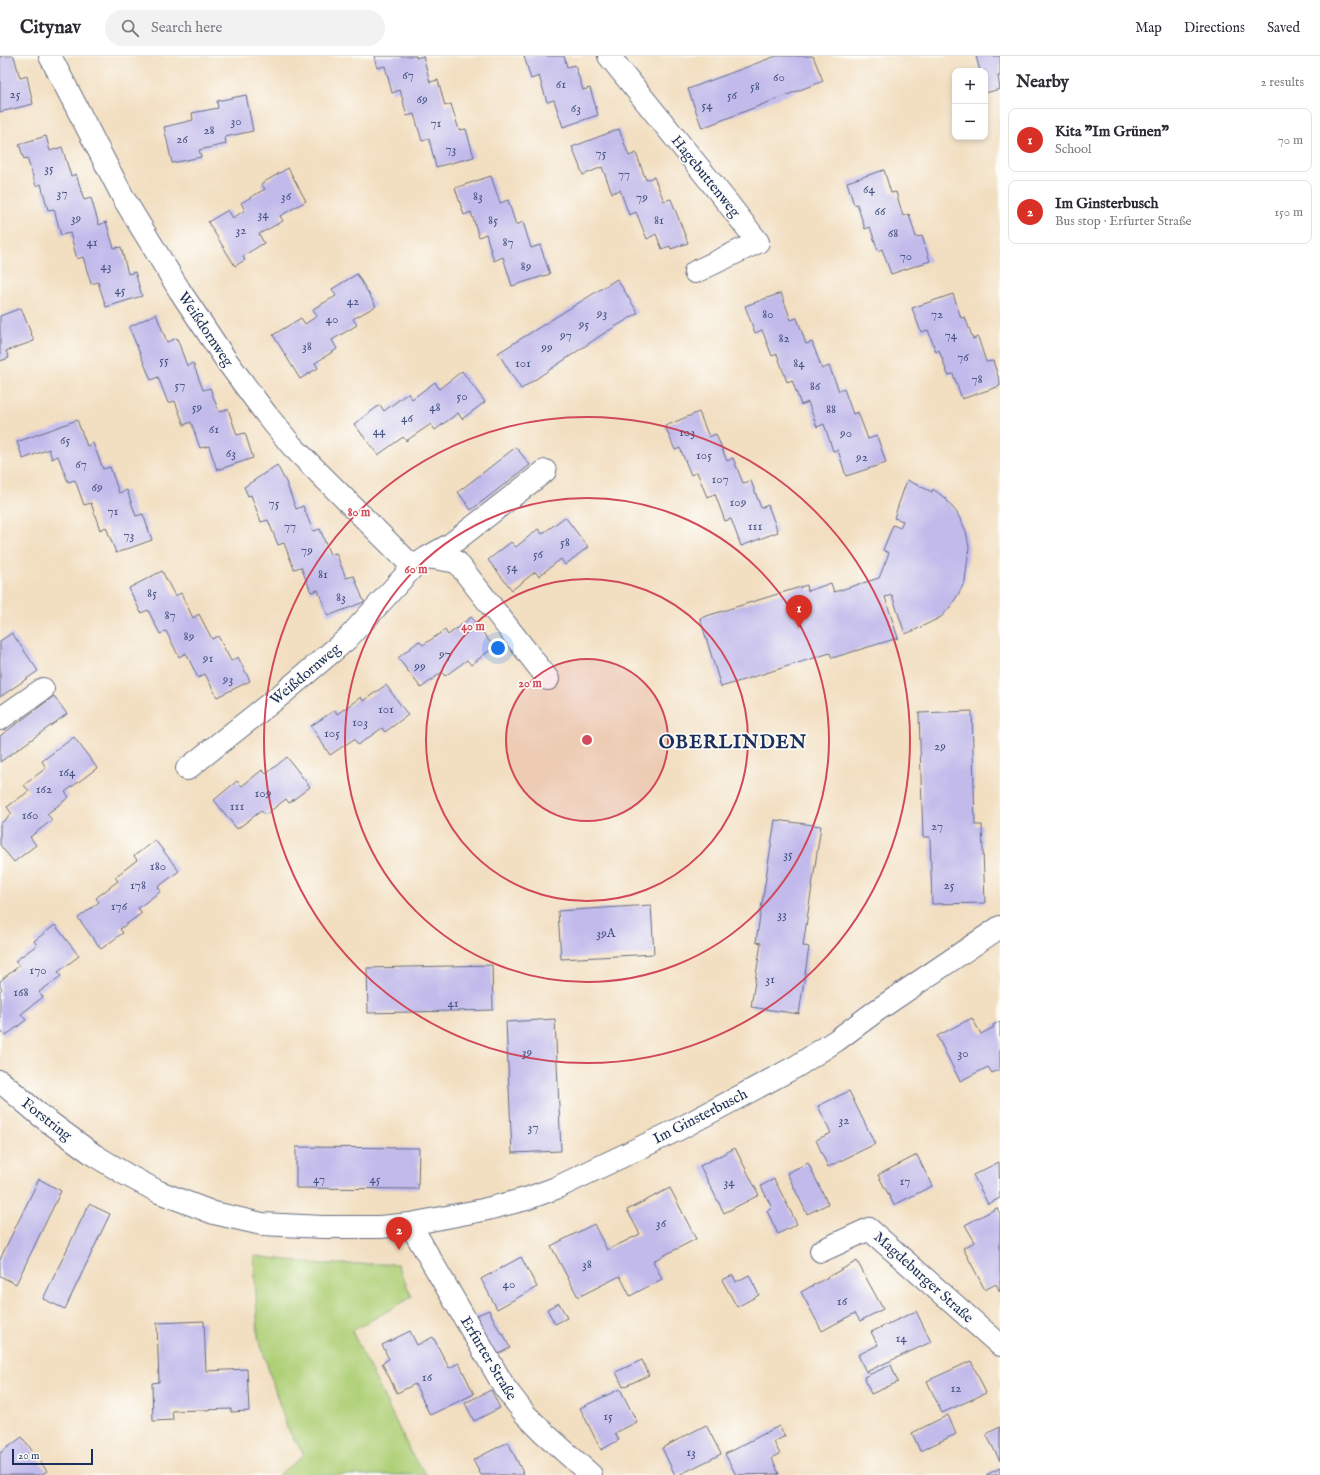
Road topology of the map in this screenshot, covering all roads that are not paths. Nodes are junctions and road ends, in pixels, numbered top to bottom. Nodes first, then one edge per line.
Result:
1 (50, 56) edge
2 (609, 56) edge
3 (696, 272) dead end
4 (545, 471) dead end
5 (420, 562) junction
6 (548, 680) dead end
7 (43, 689) dead end
8 (0, 719) edge
9 (187, 769) dead end
10 (1000, 927) edge
11 (0, 1082) edge
12 (94, 1155) joint
13 (410, 1224) junction
14 (821, 1251) dead end
15 (1000, 1345) edge
16 (591, 1475) edge

1 - 5 street, Weißdornweg
2 - 3 street, Hagebuttenweg
4 - 5 street
5 - 6 street
5 - 9 street, Weißdornweg
7 - 8 street
10 - 13 street, Im Ginsterbusch
11 - 12 street, Forstring
12 - 13 street, Im Ginsterbusch
13 - 16 street, Erfurter Straße
14 - 15 street, Magdeburger Straße

